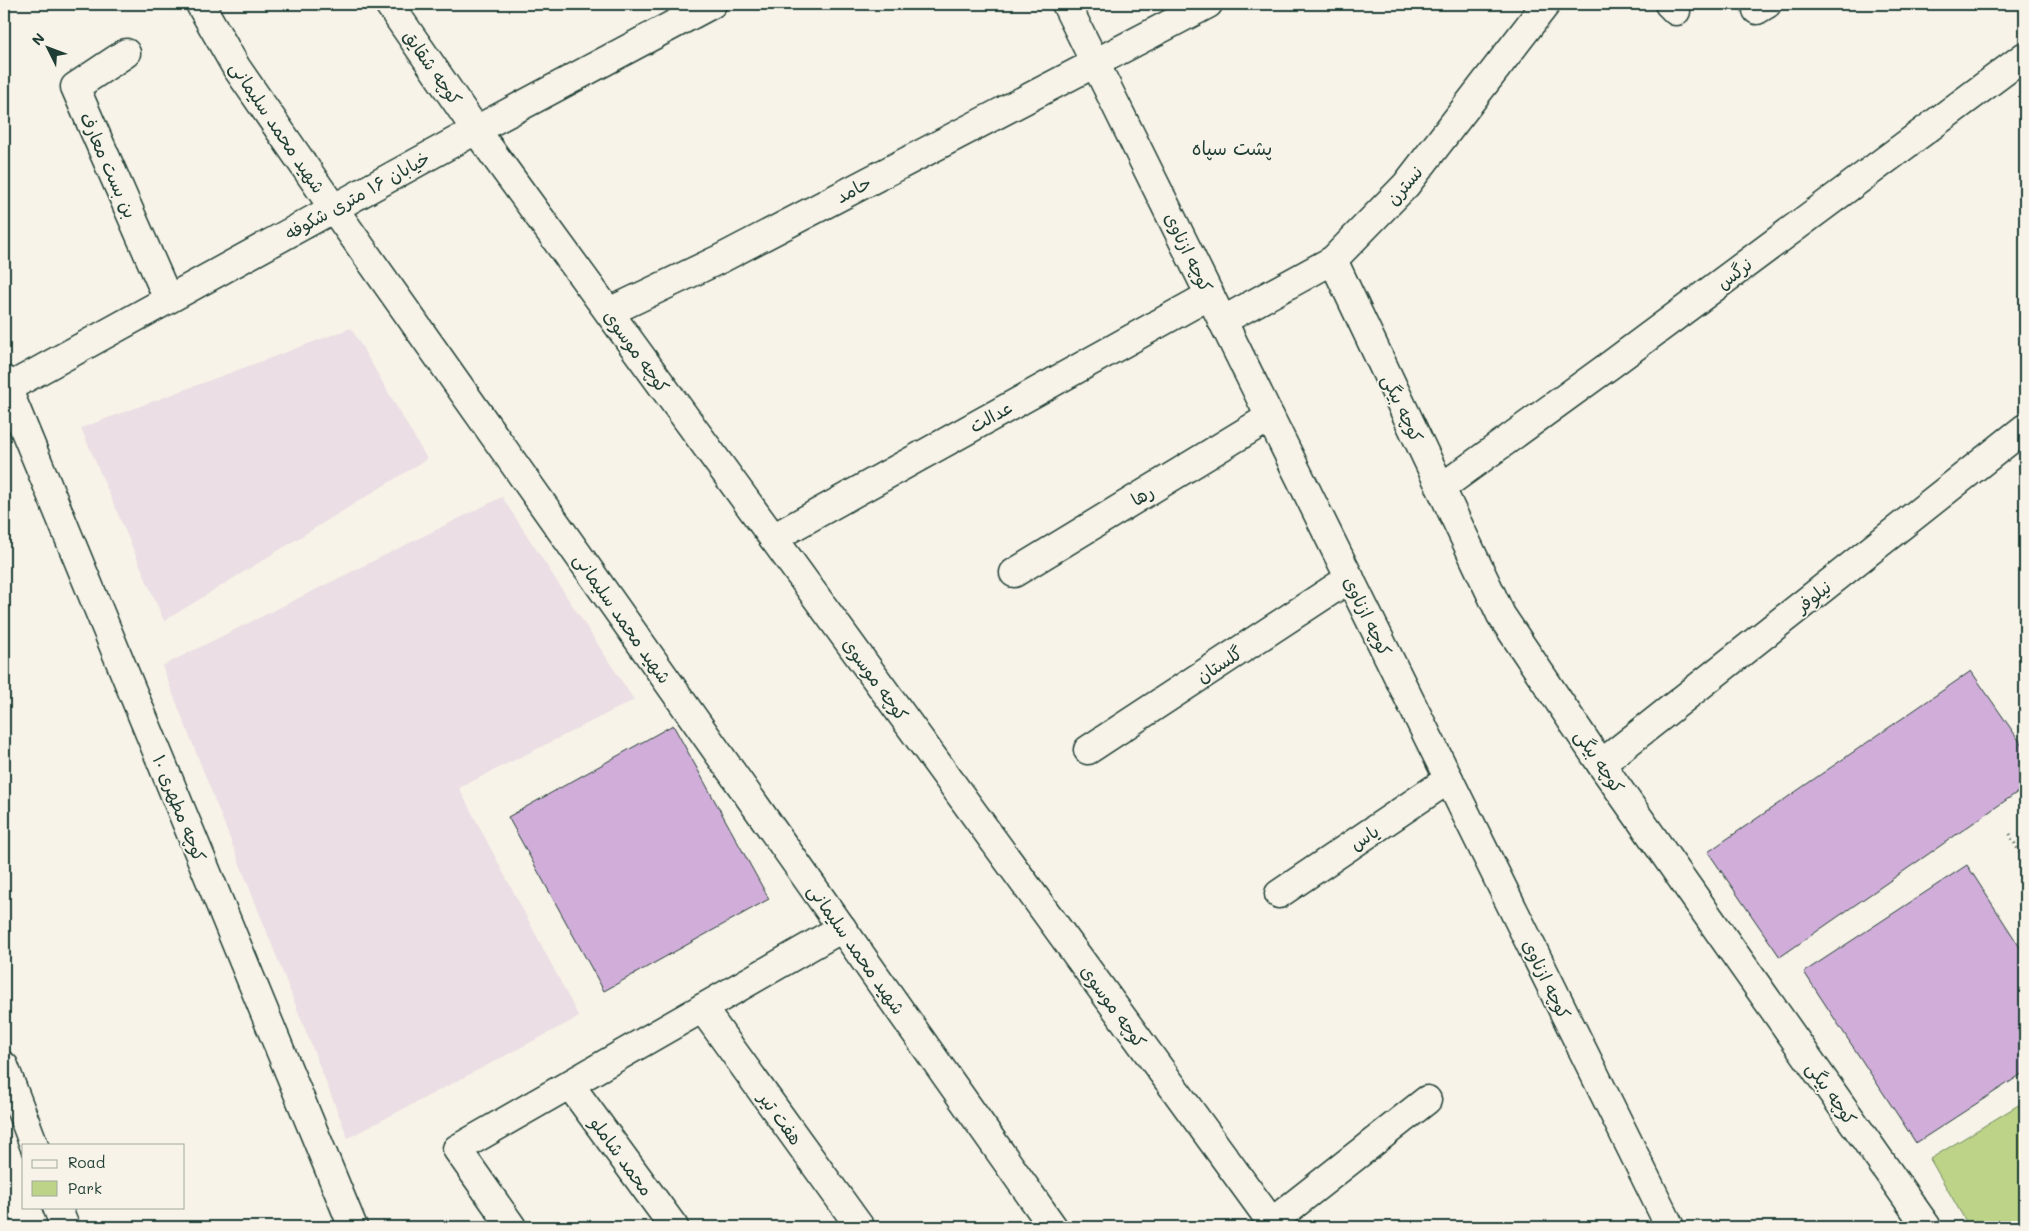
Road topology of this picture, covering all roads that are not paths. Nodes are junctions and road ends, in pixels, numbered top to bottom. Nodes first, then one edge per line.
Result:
1 (200, 4) edge
2 (389, 4) edge
3 (712, 4) edge
4 (1066, 4) edge
5 (1208, 4) edge
6 (1546, 4) edge
7 (126, 53) dead end
8 (2025, 56) edge
9 (1096, 63) junction
10 (476, 130) junction
11 (334, 209) junction
12 (1333, 260) junction
13 (1210, 295) junction
14 (168, 300) junction
15 (609, 312) junction
16 (1222, 321) junction
17 (5, 386) edge
18 (1270, 417) junction
19 (2025, 428) edge
20 (1441, 488) junction
21 (773, 538) junction
22 (1014, 573) dead end
23 (1350, 578) junction
24 (1088, 750) dead end
25 (1602, 764) junction
26 (1449, 779) junction
27 (1279, 894) dead end
28 (842, 928) junction
29 (702, 1008) junction
30 (4, 1066) edge
31 (570, 1085) junction
32 (1427, 1100) dead end
33 (34, 1144) edge
34 (58, 1208) edge
35 (1274, 1225) edge
36 (65, 1227) edge
37 (354, 1227) edge
38 (512, 1227) edge
39 (674, 1227) edge
40 (860, 1227) edge
41 (1053, 1227) edge
42 (1670, 1227) edge
43 (1927, 1227) edge

1 - 11 street, شهید محمد سلیمانی
2 - 10 street, کوچه شقایق
3 - 10 street, خیابان ۱۶ متری شکوفه
4 - 9 street, کوچه ازناوی
5 - 9 street, حامد
6 - 12 street, نسترن
7 - 14 street, بن بست معارف
8 - 20 street, نرگس
9 - 13 street, کوچه ازناوی
9 - 15 street, حامد
10 - 11 street, خیابان ۱۶ متری شکوفه
10 - 15 street, کوچه موسوی
11 - 14 street, خیابان ۱۶ متری شکوفه
11 - 28 street, شهید محمد سلیمانی
12 - 16 street, نسترن
12 - 20 street, کوچه بیگی
13 - 16 street, کوچه ازناوی
13 - 21 street, عدالت
14 - 17 street, خیابان ۱۶ متری شکوفه
15 - 21 street, کوچه موسوی
16 - 18 street, کوچه ازناوی
17 - 37 street, کوچه مطهری ۱۰
18 - 22 street, رها
18 - 23 street, کوچه ازناوی
19 - 25 street, نیلوفر
20 - 25 street, کوچه بیگی
21 - 35 street, کوچه موسوی
23 - 24 street, گلستان
23 - 26 street, کوچه ازناوی
25 - 43 street, کوچه بیگی
26 - 27 street, یاس
26 - 42 street, کوچه ازناوی
28 - 29 street
28 - 41 street, شهید محمد سلیمانی
29 - 31 street
29 - 40 street, هفت تیر
30 - 33 street
31 - 38 street
31 - 39 street, محمد شاملو
32 - 35 street
34 - 36 street

